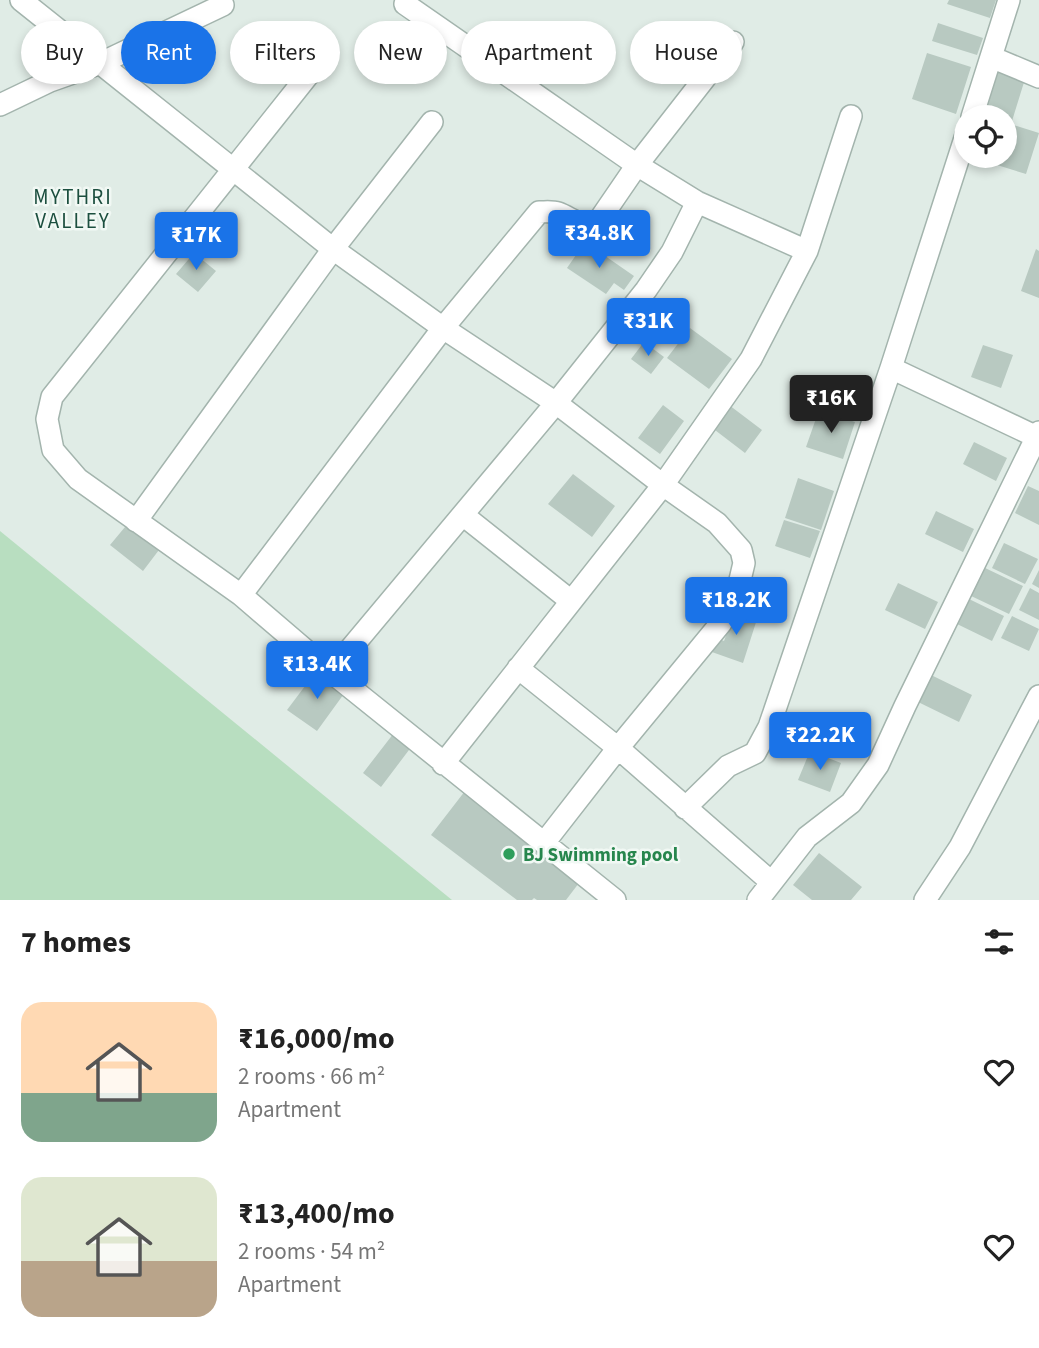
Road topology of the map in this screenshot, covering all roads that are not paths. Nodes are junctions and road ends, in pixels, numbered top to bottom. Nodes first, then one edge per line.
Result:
1 (21, 0) edge
2 (1009, 0) edge
3 (405, 4) dead end
4 (223, 5) dead end
5 (48, 21) edge
6 (991, 57) junction
7 (107, 60) edge
8 (107, 68) edge
9 (1039, 76) edge
10 (44, 84) edge
11 (300, 84) edge
12 (700, 84) edge
13 (0, 105) edge
14 (976, 105) edge
15 (851, 116) dead end
16 (432, 122) dead end
17 (637, 165) junction
18 (233, 167) junction
19 (955, 168) edge
20 (697, 202) junction
21 (333, 249) junction
22 (807, 251) junction
23 (443, 328) junction
24 (891, 368) junction
25 (556, 404) junction
26 (1038, 436) edge
27 (663, 485) junction
28 (463, 515) junction
29 (136, 521) junction
30 (241, 595) junction
31 (571, 601) junction
32 (518, 668) junction
33 (331, 672) junction
34 (1036, 709) edge
35 (618, 748) junction
36 (443, 764) junction
37 (685, 808) junction
38 (544, 843) junction
39 (770, 881) junction
40 (615, 900) edge
41 (758, 900) edge
42 (925, 900) edge

1 - 5 street
2 - 6 street
3 - 17 street
4 - 7 street
6 - 9 street
6 - 14 street
8 - 18 street
10 - 13 street
11 - 18 street
12 - 17 street
15 - 22 street
16 - 21 street
17 - 20 street
17 - 23 street
18 - 21 street
18 - 29 street
19 - 24 street
20 - 22 street
20 - 25 street
21 - 23 street
21 - 29 street
22 - 27 street
23 - 25 street
23 - 30 street
24 - 26 street
24 - 37 street
25 - 27 street
25 - 28 street
26 - 39 street
27 - 31 street
27 - 35 street
28 - 31 street
28 - 33 street
29 - 30 street
30 - 33 street
31 - 32 street
32 - 35 street
32 - 36 street
33 - 36 street
34 - 42 street
35 - 37 street
35 - 38 street
36 - 38 street
37 - 39 street
38 - 40 street
39 - 41 street

